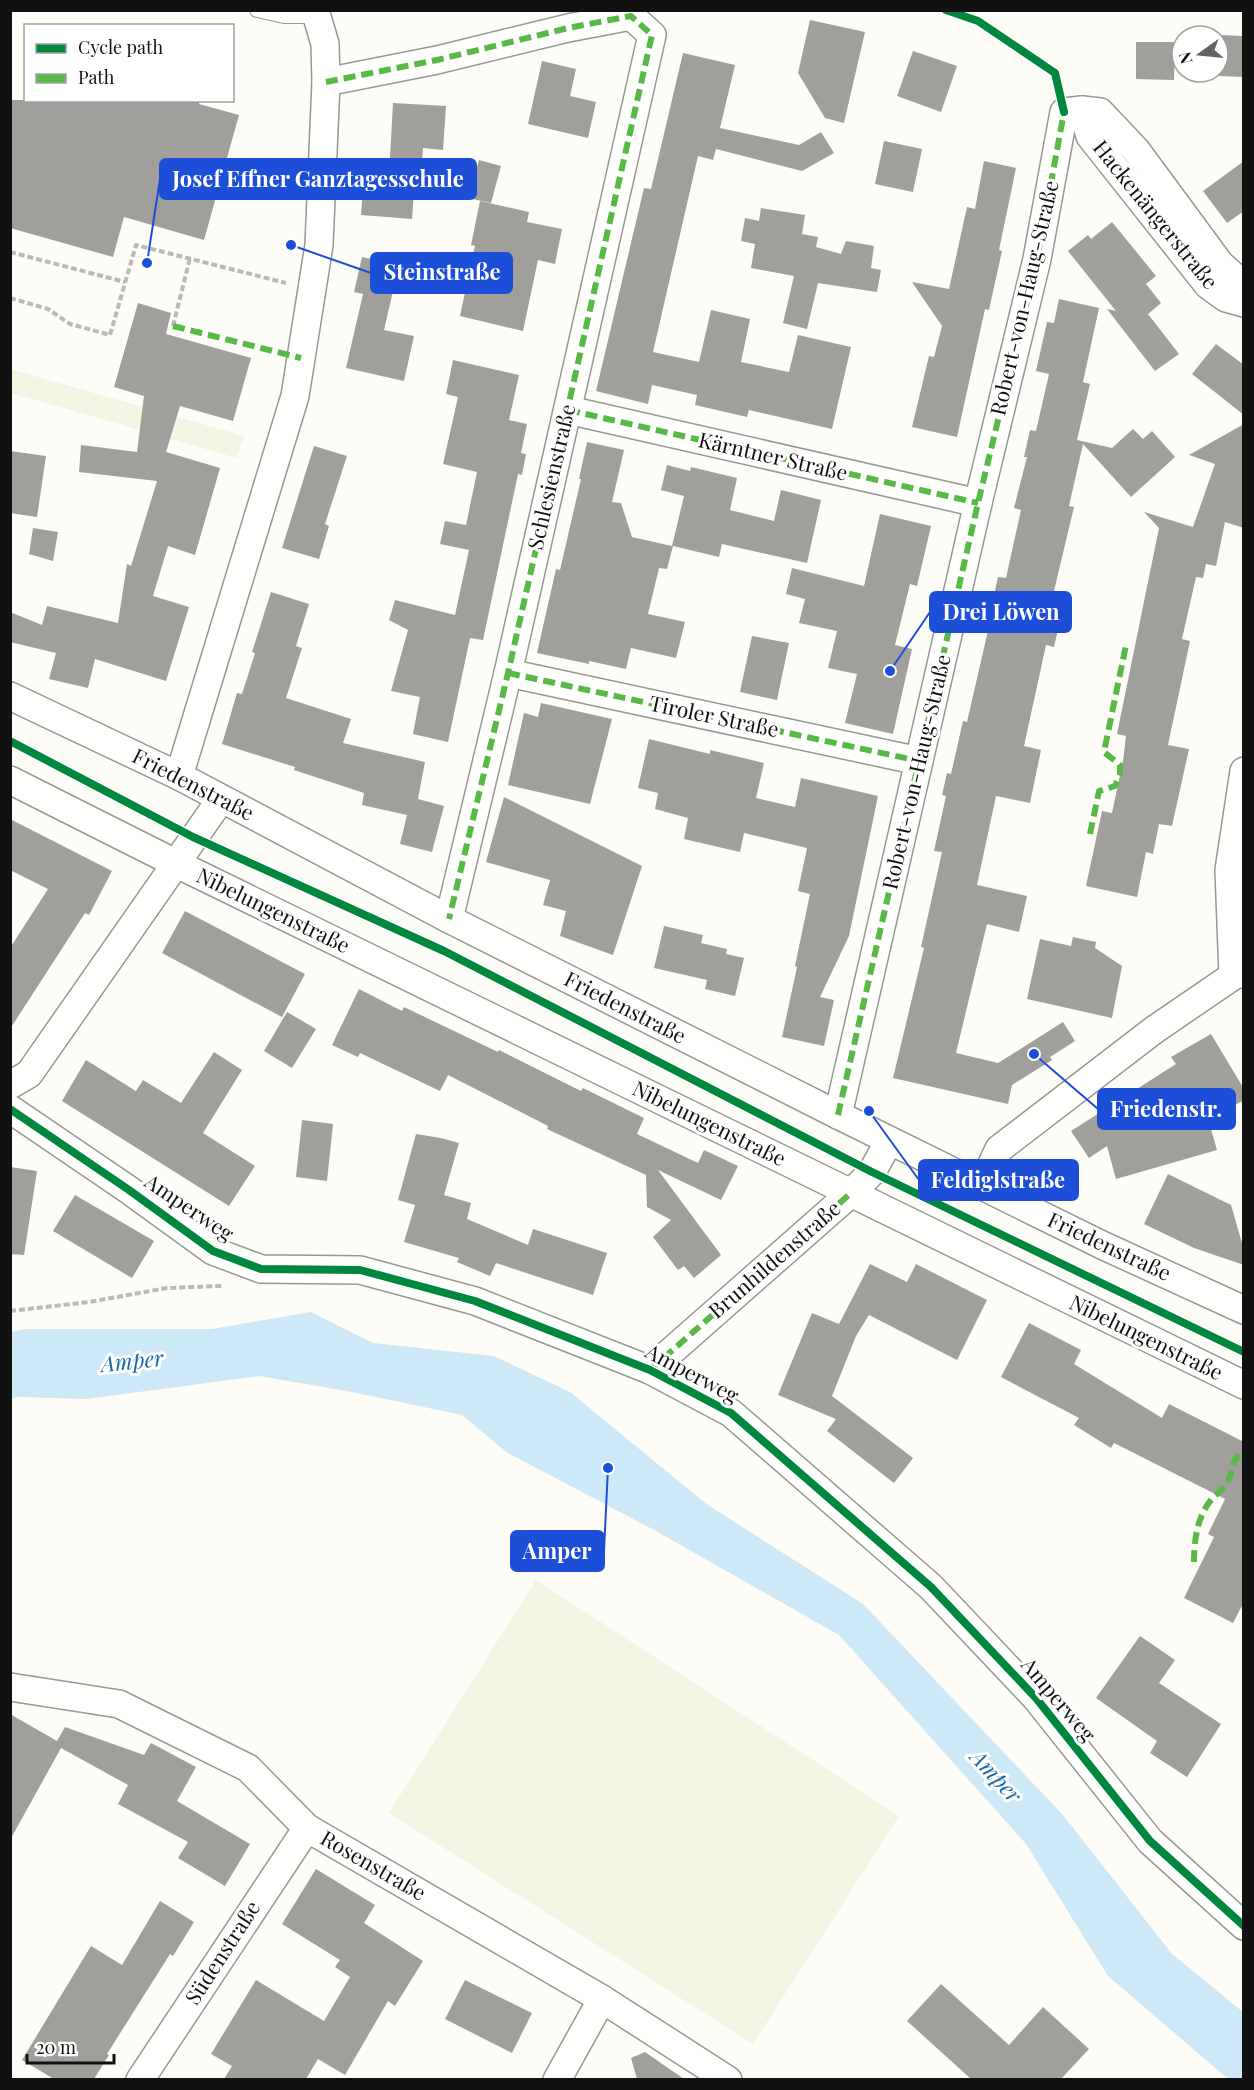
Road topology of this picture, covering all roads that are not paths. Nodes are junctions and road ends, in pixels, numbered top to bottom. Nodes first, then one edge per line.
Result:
1 (257, 10) edge
2 (315, 13) edge
3 (326, 82) junction
4 (1073, 111) junction
5 (1244, 289) edge
6 (1244, 303) edge
7 (568, 410) junction
8 (978, 504) junction
9 (508, 673) junction
10 (10, 696) edge
11 (919, 761) junction
12 (1244, 771) edge
13 (179, 776) junction
14 (10, 780) edge
15 (221, 799) junction
16 (175, 863) junction
17 (449, 919) junction
18 (1238, 974) edge
19 (10, 1085) edge
20 (10, 1109) edge
21 (838, 1115) junction
22 (889, 1141) junction
23 (982, 1185) junction
24 (851, 1193) junction
25 (1244, 1310) edge
26 (650, 1370) junction
27 (1244, 1385) edge
28 (10, 1687) edge
29 (307, 1828) junction
30 (1244, 1926) edge
31 (602, 1999) junction
32 (140, 2079) edge
33 (557, 2079) edge
34 (728, 2079) edge

1 - 2 lane
2 - 3 street
3 - 7 street, Schlesienstraße
3 - 13 street
4 - 5 street, Hackenängerstraße
4 - 6 street, Hackenängerstraße
4 - 8 street, Robert-von-Haug-Straße
7 - 8 street, Kärntner Straße
7 - 9 street, Schlesienstraße
8 - 11 street, Robert-von-Haug-Straße
9 - 11 street, Tiroler Straße
9 - 17 street, Schlesienstraße
10 - 13 street, Friedenstraße
11 - 21 street, Robert-von-Haug-Straße
12 - 18 street
13 - 15 street, Friedenstraße
14 - 16 street, Nibelungenstraße
15 - 16 street, Nibelungenstraße
15 - 17 street, Friedenstraße
16 - 19 street
16 - 24 street, Nibelungenstraße
17 - 21 street, Friedenstraße
18 - 23 street
20 - 26 street, Amperweg
21 - 22 street, Friedenstraße
22 - 23 street, Friedenstraße
22 - 24 street, Brunhildenstraße
23 - 25 street, Friedenstraße
24 - 26 street, Brunhildenstraße
24 - 27 street, Nibelungenstraße
26 - 30 street, Amperweg
28 - 29 street, Rosenstraße
29 - 31 street, Rosenstraße
29 - 32 street, Südenstraße
31 - 33 street
31 - 34 street, Rosenstraße

